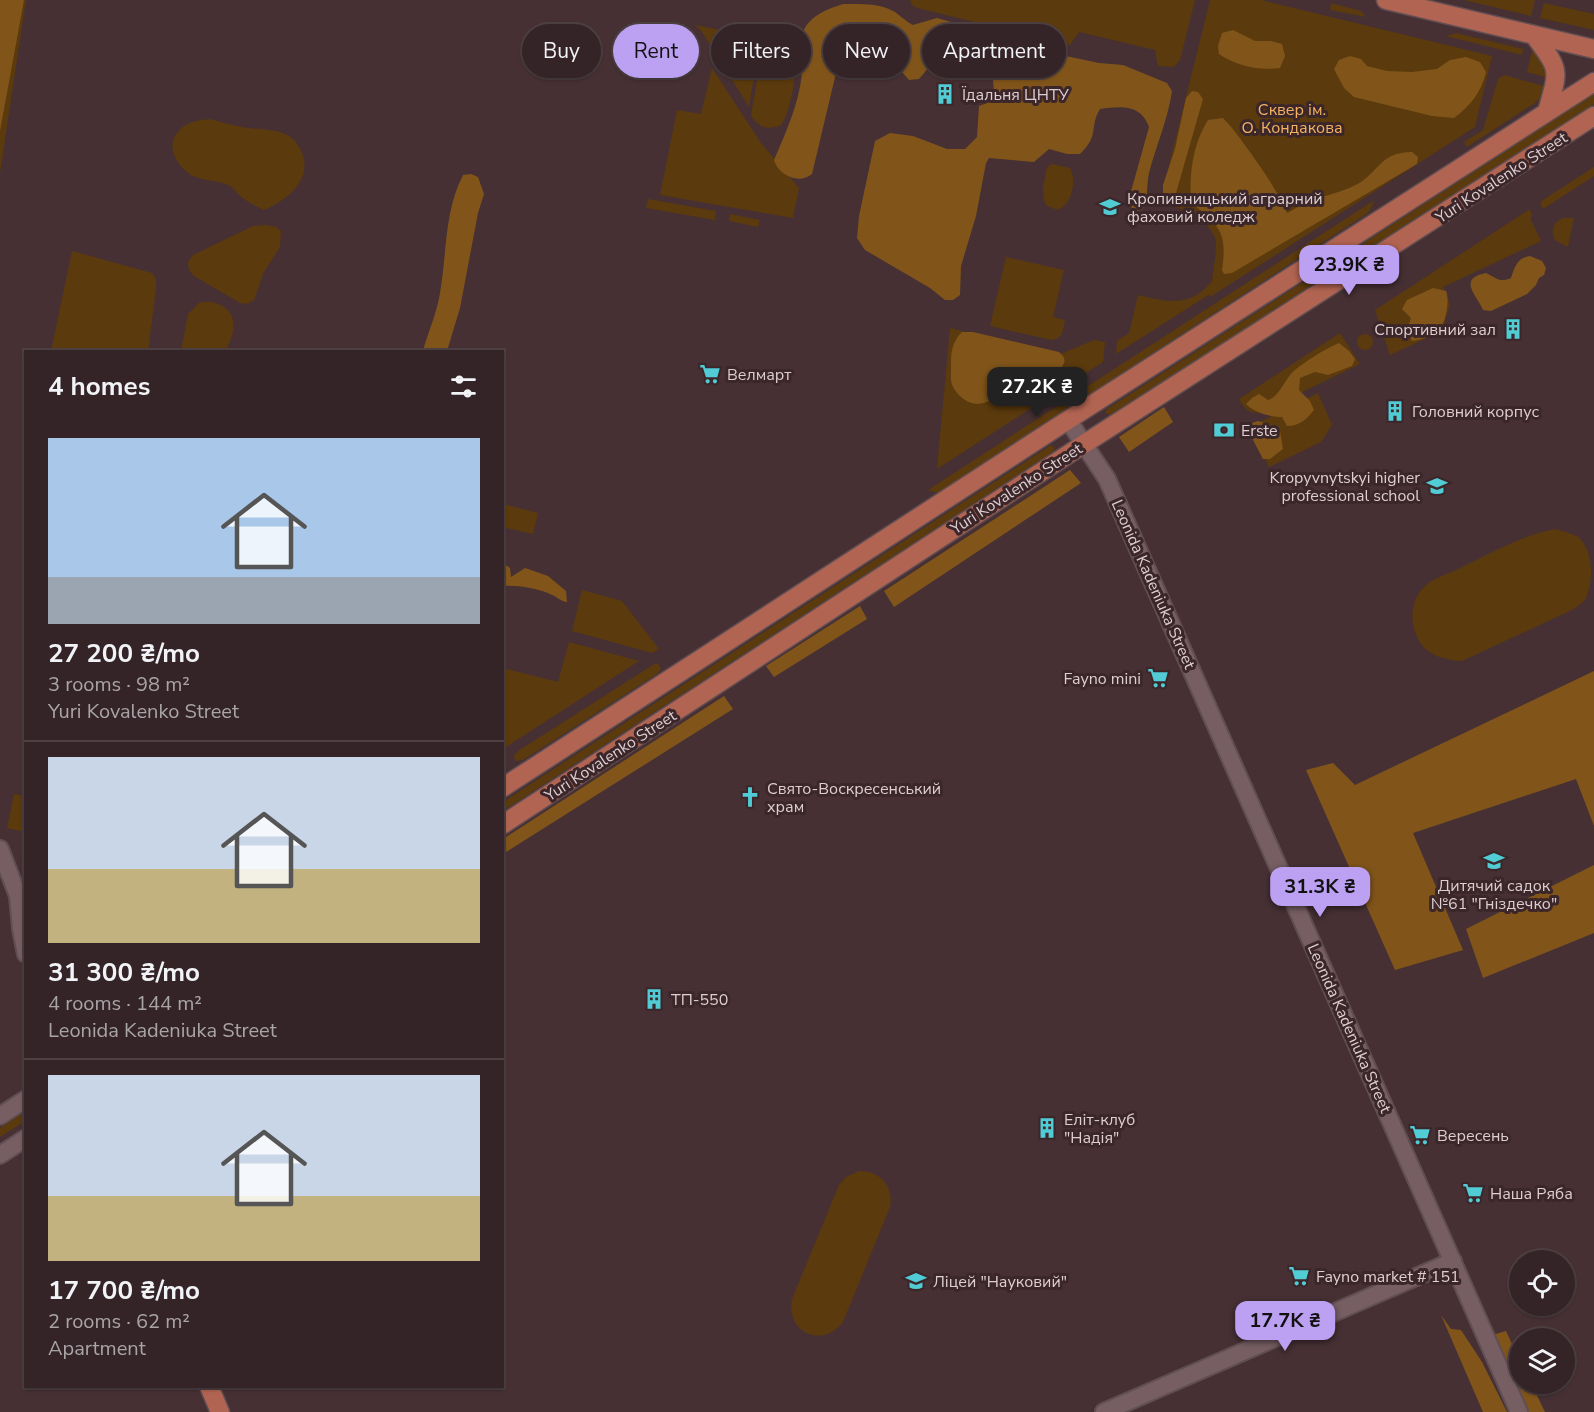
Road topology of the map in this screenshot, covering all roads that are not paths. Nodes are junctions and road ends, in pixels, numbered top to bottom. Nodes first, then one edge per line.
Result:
1 (1386, 0) edge
2 (1534, 34) junction
3 (1594, 49) edge
4 (1594, 82) edge
5 (1547, 111) junction
6 (1594, 117) edge
7 (1068, 420) junction
8 (1084, 444) junction
9 (504, 787) edge
10 (504, 824) edge
11 (0, 849) edge
12 (24, 944) edge
13 (24, 1100) edge
14 (0, 1116) edge
15 (24, 1139) edge
16 (0, 1155) edge
17 (1453, 1261) junction
18 (210, 1388) edge
19 (220, 1412) edge
20 (1104, 1412) edge
21 (1520, 1412) edge

1 - 2 main road
2 - 3 main road
2 - 5 main road
4 - 5 main road, Yuri Kovalenko Street
5 - 7 main road, Yuri Kovalenko Street
6 - 8 main road, Yuri Kovalenko Street
7 - 8 street, Leonida Kadeniuka Street
7 - 9 main road, Yuri Kovalenko Street
8 - 10 main road, Yuri Kovalenko Street
8 - 17 street, Leonida Kadeniuka Street
11 - 12 street
13 - 14 street
15 - 16 street
17 - 20 street
17 - 21 street, Leonida Kadeniuka Street
18 - 19 main road

